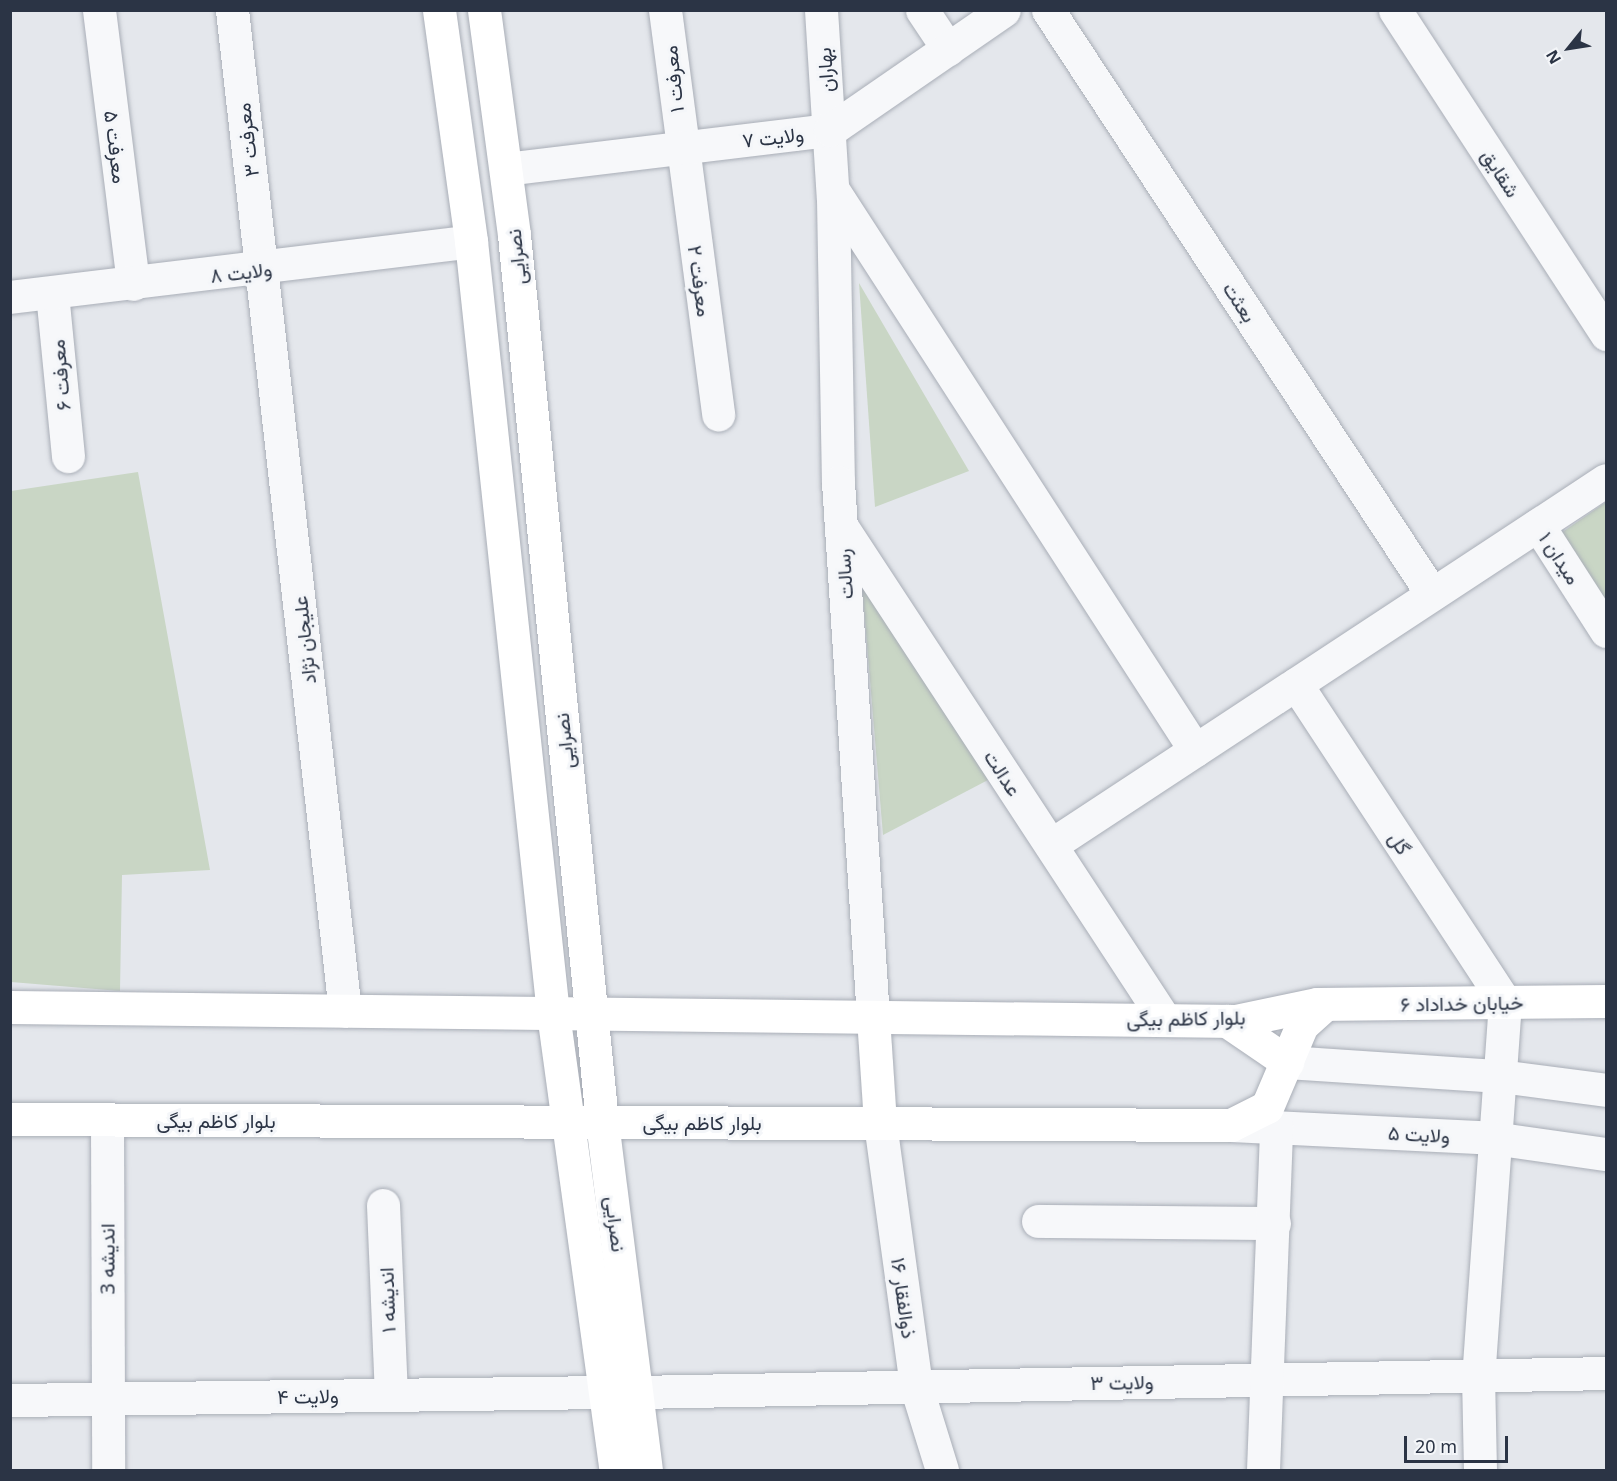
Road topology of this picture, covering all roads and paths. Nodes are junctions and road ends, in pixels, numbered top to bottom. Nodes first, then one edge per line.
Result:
1 (99, 10) edge
2 (232, 10) edge
3 (439, 10) edge
4 (484, 10) edge
5 (665, 10) edge
6 (821, 10) edge
7 (922, 10) edge
8 (1004, 10) edge
9 (1048, 10) edge
10 (1395, 11) edge
11 (948, 49) junction
12 (830, 130) junction
13 (681, 147) junction
14 (506, 169) junction
15 (833, 190) junction
16 (471, 241) junction
17 (262, 270) junction
18 (133, 284) junction
19 (52, 293) junction
20 (10, 297) edge
21 (1606, 334) edge
22 (718, 415) dead end
23 (68, 456) dead end
24 (1606, 480) edge
25 (1538, 525) junction
26 (841, 526) junction
27 (1432, 594) junction
28 (1606, 631) edge
29 (1296, 684) junction
30 (1195, 750) junction
31 (1051, 844) junction
32 (1606, 1001) edge
33 (1505, 1002) junction
34 (1321, 1004) junction
35 (10, 1007) edge
36 (345, 1011) junction
37 (554, 1013) junction
38 (591, 1013) junction
39 (873, 1017) junction
40 (1165, 1020) junction
41 (1227, 1021) junction
42 (1287, 1062) junction
43 (1500, 1076) junction
44 (1606, 1090) edge
45 (10, 1119) edge
46 (106, 1120) junction
47 (567, 1122) junction
48 (603, 1122) junction
49 (880, 1123) junction
50 (1231, 1125) junction
51 (1276, 1127) junction
52 (1493, 1138) junction
53 (1606, 1154) edge
54 (383, 1205) dead end
55 (1038, 1221) dead end
56 (1274, 1223) junction
57 (1606, 1373) edge
58 (1478, 1375) junction
59 (1270, 1379) junction
60 (916, 1386) junction
61 (622, 1392) junction
62 (390, 1395) junction
63 (107, 1399) junction
64 (10, 1400) edge
65 (108, 1470) edge
66 (616, 1470) edge
67 (646, 1470) edge
68 (942, 1470) edge
69 (1263, 1470) edge
70 (1480, 1470) edge

1 - 18 street, معرفت ۵
2 - 17 street, معرفت ۳
3 - 16 main road
4 - 14 main road, نصرایی
5 - 13 street, معرفت ۱
6 - 12 street, بهاران
7 - 11 street
8 - 11 street, ولایت ۷
9 - 27 street, بعثت
10 - 21 street, شقایق
11 - 12 street, ولایت ۷
12 - 13 street, ولایت ۷
12 - 15 street, رسالت
13 - 14 street, ولایت ۷
13 - 22 street, معرفت ۲
14 - 38 main road, نصرایی
15 - 26 street, رسالت
15 - 30 street
16 - 17 street, ولایت ۸
16 - 37 main road
17 - 18 street, ولایت ۸
17 - 36 street, علیجان نژاد
18 - 19 street, ولایت ۸
19 - 20 street, ولایت ۸
19 - 23 street, معرفت ۶
24 - 25 street, میدان ۱
25 - 27 street
25 - 28 street, میدان ۱
26 - 31 street, عدالت
26 - 39 street, رسالت
27 - 29 street
29 - 30 street
29 - 33 street, گل
30 - 31 street
31 - 40 street, عدالت
32 - 33 main road, خیابان خداداد ۶
33 - 34 main road, خیابان خداداد ۶
33 - 43 street
34 - 41 main road, بلوار کاظم بیگی
34 - 42 main road, بلوار کاظم بیگی
35 - 36 main road, بلوار کاظم بیگی
36 - 37 main road, بلوار کاظم بیگی
37 - 38 main road, بلوار کاظم بیگی
37 - 47 main road
38 - 39 main road, بلوار کاظم بیگی
38 - 48 main road, نصرایی
39 - 40 main road, بلوار کاظم بیگی
39 - 49 main road
40 - 41 main road, بلوار کاظم بیگی
41 - 42 main road
42 - 43 street
42 - 50 main road, بلوار کاظم بیگی
43 - 44 street
43 - 52 street
45 - 46 main road, بلوار کاظم بیگی
46 - 47 main road, بلوار کاظم بیگی
46 - 63 street, اندیشه 3
47 - 48 main road, بلوار کاظم بیگی
47 - 61 main road
48 - 49 main road, بلوار کاظم بیگی
48 - 61 main road, نصرایی
49 - 50 main road, بلوار کاظم بیگی
49 - 60 street, ذوالفقار ۱۶
50 - 51 street, ولایت ۵
51 - 52 street, ولایت ۵
51 - 56 street
52 - 53 street, ولایت ۵
52 - 58 street
54 - 62 street, اندیشه ۱
55 - 56 street
56 - 59 street
57 - 58 street, ولایت ۳
58 - 59 street, ولایت ۳
58 - 70 street
59 - 60 street, ولایت ۳
59 - 69 street
60 - 61 street, ولایت ۳
60 - 68 street, ذوالفقار ۱۶
61 - 62 street, ولایت ۴
61 - 66 main road
61 - 67 main road, نصرایی
62 - 63 street, ولایت ۴
63 - 64 street, ولایت ۴
63 - 65 street, اندیشه 3

